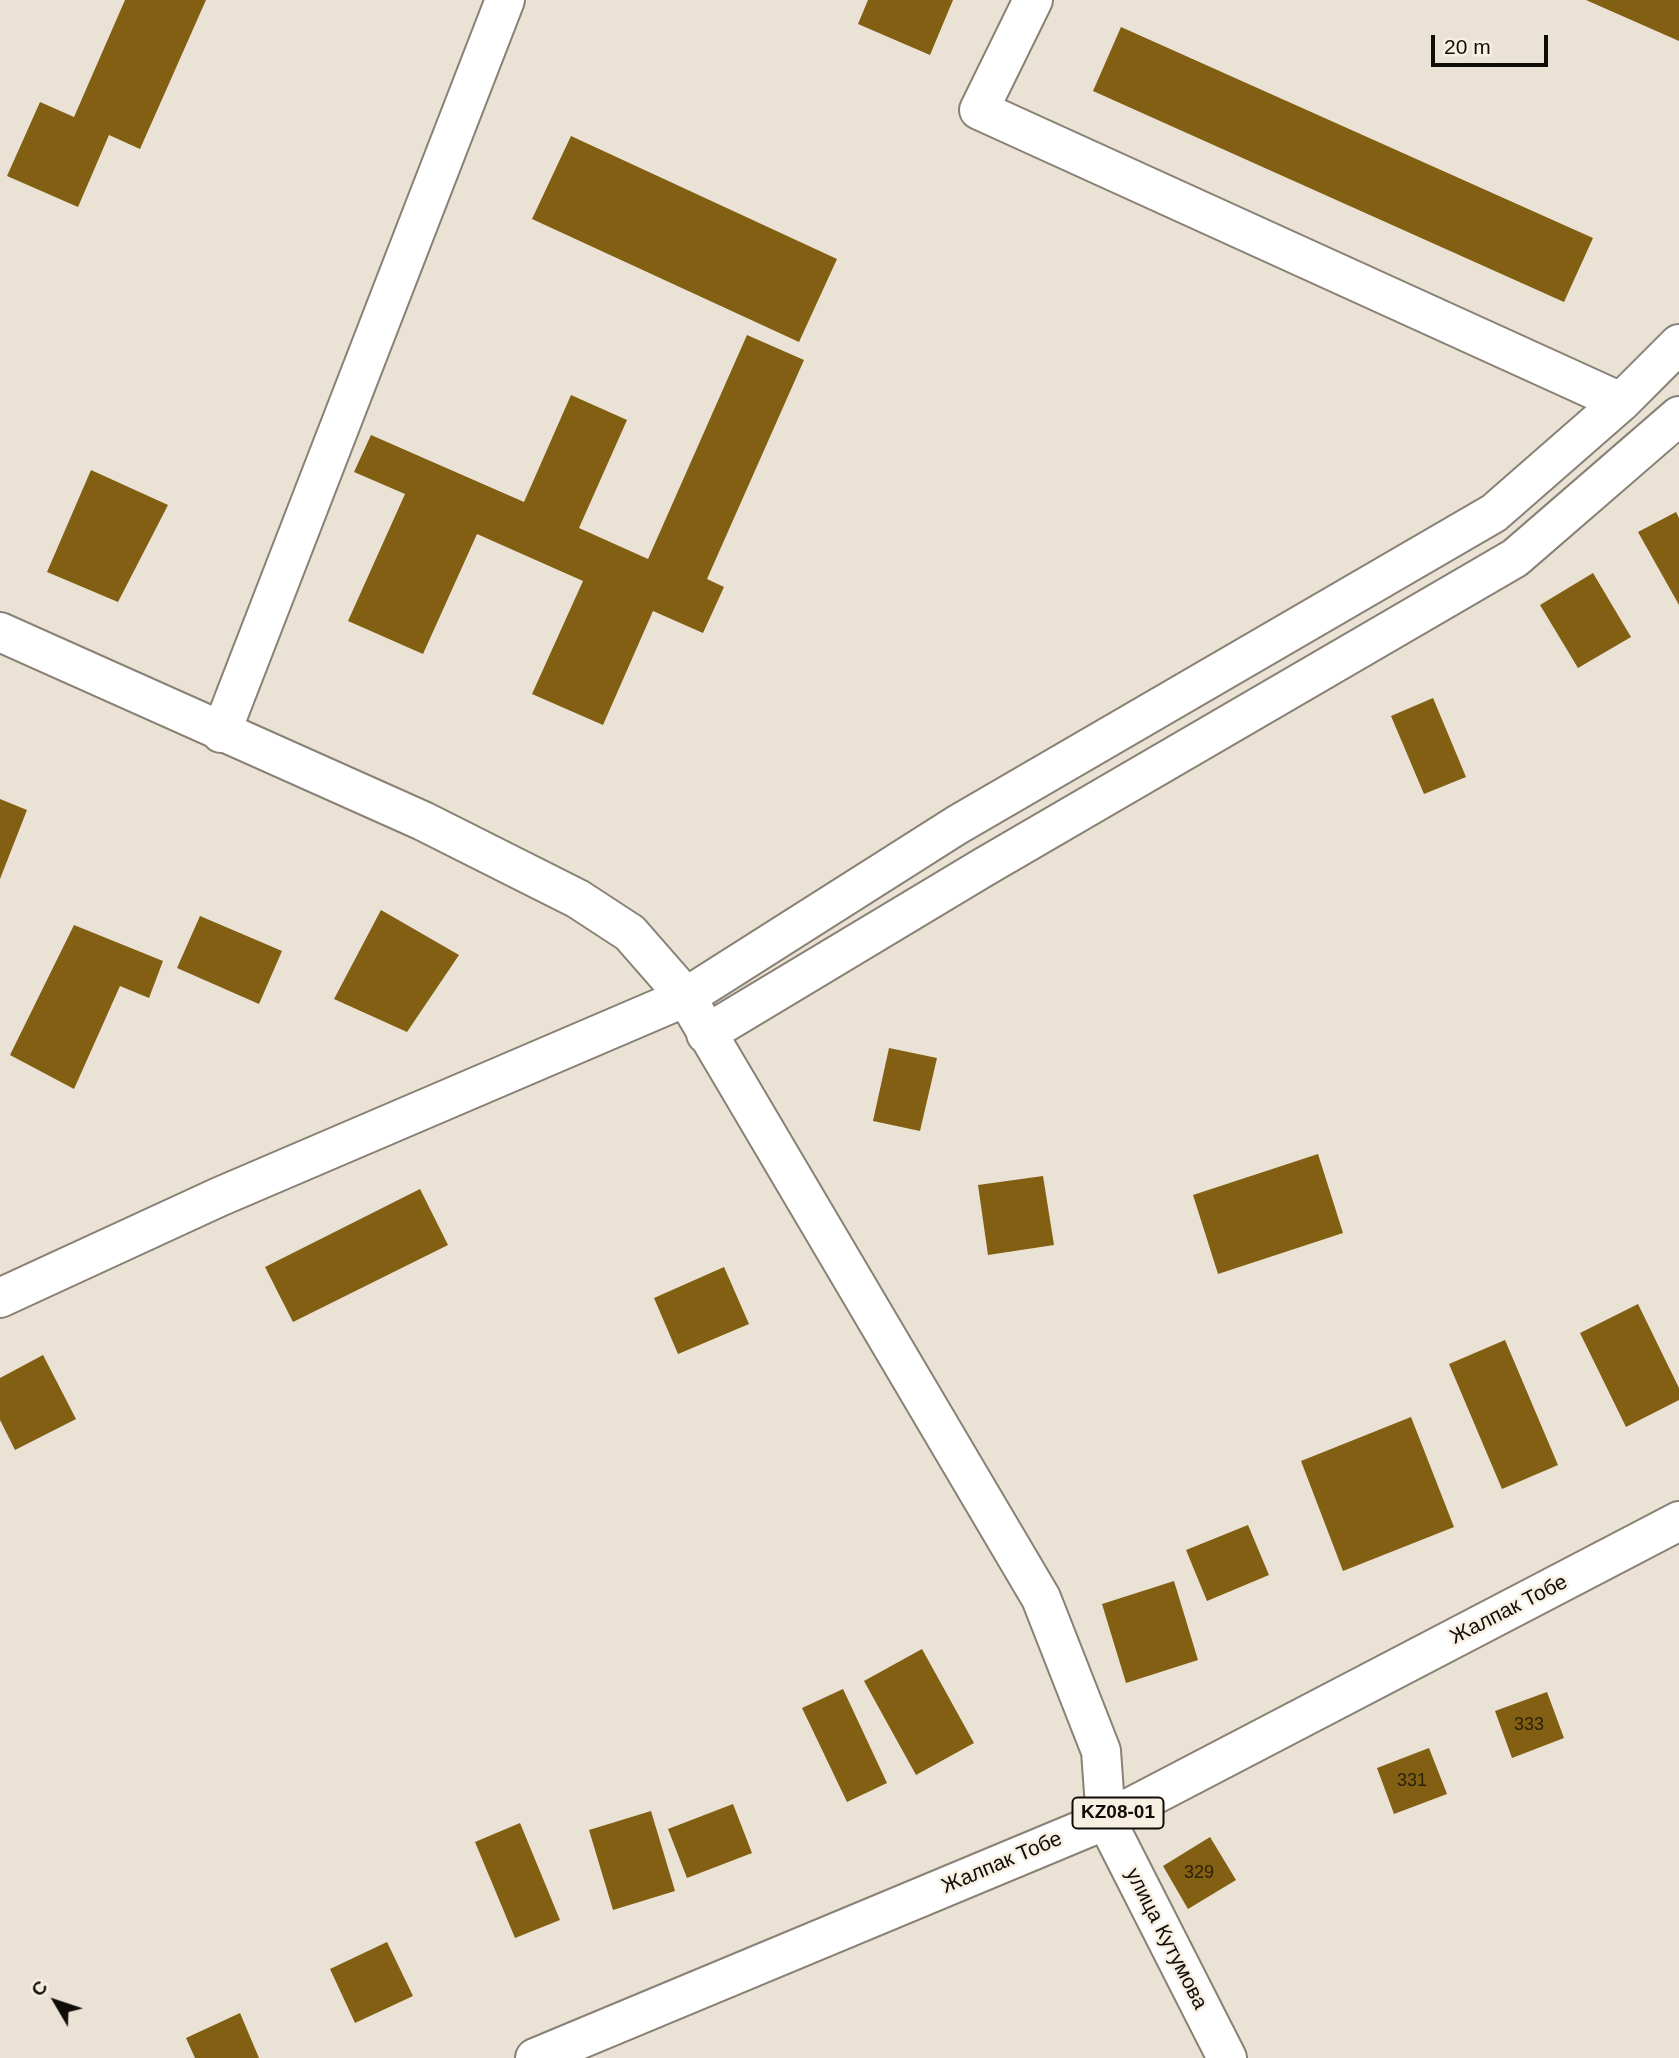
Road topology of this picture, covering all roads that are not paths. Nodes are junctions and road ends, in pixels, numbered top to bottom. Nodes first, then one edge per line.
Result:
1 (505, 0) edge
2 (1033, 0) edge
3 (1679, 344) edge
4 (1621, 402) junction
5 (1679, 416) edge
6 (0, 632) edge
7 (221, 733) junction
8 (686, 997) junction
9 (706, 1034) junction
10 (0, 1298) edge
11 (1679, 1521) edge
12 (1106, 1819) junction
13 (535, 2058) edge
14 (1227, 2058) edge

1 - 7 street
2 - 4 street
3 - 4 street
4 - 8 street
5 - 9 street
6 - 7 street
7 - 8 street
8 - 9 street
8 - 10 street
9 - 12 street
11 - 12 street, Жалпак Тобе / KZ08-01
12 - 13 street, Жалпак Тобе / KZ08-01
12 - 14 street, улица Кутумова

